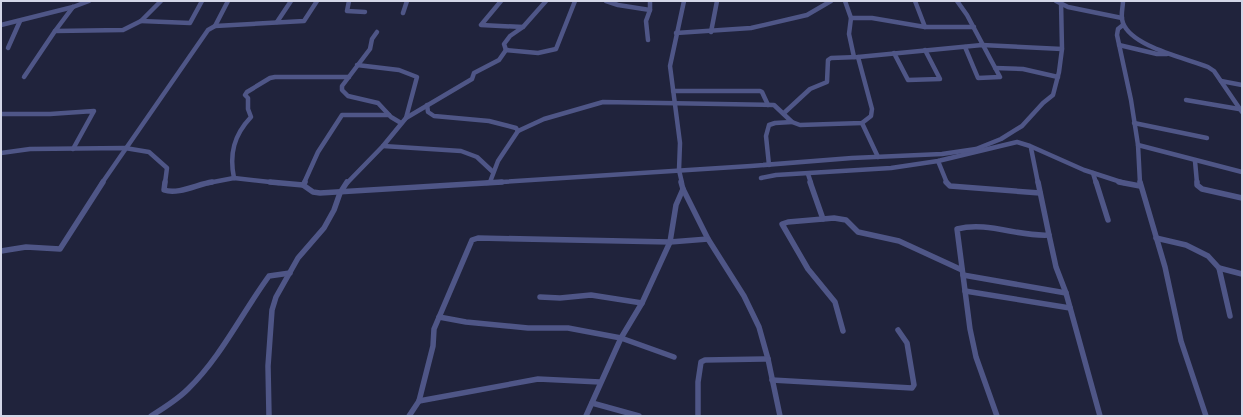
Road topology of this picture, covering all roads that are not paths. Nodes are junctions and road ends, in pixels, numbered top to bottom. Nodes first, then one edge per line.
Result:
1 (88, 1) edge
2 (161, 1) edge
3 (202, 1) edge
4 (228, 1) edge
5 (291, 1) edge
6 (317, 1) edge
7 (349, 1) edge
8 (407, 1) edge
9 (501, 1) edge
10 (546, 1) edge
11 (575, 1) edge
12 (606, 1) edge
13 (650, 1) edge
14 (684, 1) edge
15 (717, 1) edge
16 (832, 1) edge
17 (845, 1) edge
18 (915, 1) edge
19 (957, 1) edge
20 (1056, 1) edge
21 (1123, 1) edge
22 (1061, 3) edge
23 (73, 7) junction
24 (650, 10) junction
25 (365, 12) dead end
26 (403, 13) dead end
27 (851, 18) junction
28 (1122, 18) junction
29 (20, 21) junction
30 (141, 21) junction
31 (277, 22) junction
32 (1123, 24) junction
33 (1, 25) edge
34 (215, 26) junction
35 (523, 27) junction
36 (925, 27) junction
37 (974, 27) junction
38 (55, 31) junction
39 (377, 32) dead end
40 (711, 32) junction
41 (676, 34) junction
42 (648, 40) dead end
43 (982, 45) junction
44 (1119, 45) junction
45 (965, 47) junction
46 (8, 48) dead end
47 (1062, 49) junction
48 (506, 50) junction
49 (925, 50) junction
50 (894, 53) junction
51 (1171, 54) junction
52 (856, 57) junction
53 (357, 65) junction
54 (995, 68) junction
55 (24, 77) dead end
56 (349, 77) junction
57 (1058, 77) junction
58 (1221, 81) junction
59 (1242, 85) edge
60 (673, 91) junction
61 (1186, 100) dead end
62 (674, 103) junction
63 (426, 105) junction
64 (768, 105) junction
65 (1241, 111) edge
66 (784, 113) junction
67 (1, 114) edge
68 (389, 115) junction
69 (406, 118) junction
70 (792, 122) junction
71 (862, 122) junction
72 (401, 123) junction
73 (1134, 123) junction
74 (518, 131) junction
75 (1207, 138) dead end
76 (1138, 145) junction
77 (383, 146) junction
78 (125, 148) junction
79 (1031, 148) junction
80 (73, 150) junction
81 (1, 153) edge
82 (878, 157) junction
83 (938, 161) junction
84 (1195, 161) junction
85 (770, 165) junction
86 (679, 170) junction
87 (493, 172) junction
88 (1242, 172) edge
89 (1093, 173) junction
90 (808, 174) junction
91 (234, 178) junction
92 (762, 178) dead end
93 (490, 182) junction
94 (303, 185) junction
95 (1140, 186) junction
96 (683, 189) junction
97 (340, 193) junction
98 (1040, 193) junction
99 (1242, 198) edge
100 (823, 219) junction
101 (1108, 220) dead end
102 (1049, 235) junction
103 (1156, 238) junction
104 (708, 239) junction
105 (670, 242) junction
106 (1, 251) edge
107 (1219, 268) junction
108 (962, 272) junction
109 (290, 273) junction
110 (1242, 274) edge
111 (965, 291) junction
112 (1066, 293) junction
113 (540, 297) dead end
114 (642, 304) junction
115 (1070, 308) junction
116 (1230, 316) dead end
117 (439, 317) junction
118 (898, 330) dead end
119 (844, 331) dead end
120 (622, 338) junction
121 (674, 357) dead end
122 (768, 360) junction
123 (772, 380) junction
124 (600, 382) junction
125 (419, 401) junction
126 (592, 403) junction
127 (151, 416) edge
128 (269, 416) edge
129 (409, 416) edge
130 (586, 416) edge
131 (639, 416) edge
132 (698, 416) edge
133 (780, 416) edge
134 (997, 416) edge
135 (1100, 416) edge
136 (1206, 416) edge

1 - 23 street
2 - 30 street
3 - 30 street
4 - 34 street
5 - 31 street
6 - 31 street
7 - 25 street
8 - 26 street
9 - 35 street
10 - 35 street
11 - 48 street
12 - 24 street
13 - 24 street
14 - 41 street
15 - 40 street
16 - 40 street
17 - 27 street
18 - 36 street
19 - 37 street
20 - 22 street
21 - 28 street
22 - 28 street
22 - 47 street
23 - 29 street
23 - 38 street
24 - 42 street
27 - 36 street
27 - 52 street
28 - 32 street
29 - 33 street
29 - 46 street
30 - 38 street
31 - 34 street
32 - 44 street
32 - 51 street
34 - 78 street
35 - 48 street
36 - 37 street
37 - 43 street
38 - 55 street
39 - 53 street
40 - 41 street
41 - 60 street
43 - 45 street
43 - 47 street
43 - 54 street
44 - 51 street
44 - 73 street
45 - 49 street
45 - 54 street
47 - 57 street
48 - 63 street
49 - 50 street
49 - 50 street
50 - 52 street
51 - 58 street
52 - 66 street
52 - 71 street
53 - 56 street
53 - 69 street
54 - 57 street
56 - 68 street
56 - 91 street
57 - 82 street
58 - 59 street
58 - 65 street
60 - 62 street
60 - 64 street
61 - 65 street
62 - 64 street
62 - 74 street
62 - 86 street
63 - 69 street
63 - 74 street
64 - 66 street
66 - 70 street
67 - 80 street
68 - 72 street
68 - 94 street
69 - 72 street
70 - 71 street
70 - 85 street
71 - 82 street
72 - 77 street
73 - 75 street
73 - 76 street
74 - 87 street
76 - 84 street
76 - 95 street
77 - 87 street
77 - 97 street
78 - 80 street
78 - 91 street
78 - 106 street
79 - 83 street
79 - 89 street
79 - 98 street
80 - 81 street
82 - 85 street
83 - 90 street
83 - 98 street
84 - 88 street
84 - 99 street
85 - 86 street
86 - 93 street
86 - 96 street
87 - 93 street
89 - 95 street
89 - 101 street
90 - 92 street
90 - 100 street
91 - 94 street
93 - 97 street
94 - 97 street
95 - 103 street
96 - 104 street
96 - 105 street
97 - 109 street
98 - 102 street
100 - 108 street
100 - 119 street
102 - 108 street
102 - 112 street
103 - 107 street
103 - 136 street
104 - 105 street
104 - 122 street
105 - 114 street
105 - 117 street
107 - 110 street
107 - 116 street
108 - 111 street
108 - 112 street
109 - 127 street
109 - 128 street
111 - 115 street
111 - 134 street
112 - 115 street
113 - 114 street
114 - 120 street
115 - 135 street
117 - 120 street
117 - 125 street
118 - 123 street
120 - 121 street
120 - 124 street
122 - 123 street
122 - 132 street
123 - 133 street
124 - 125 street
124 - 126 street
125 - 129 street
126 - 130 street
126 - 131 street

